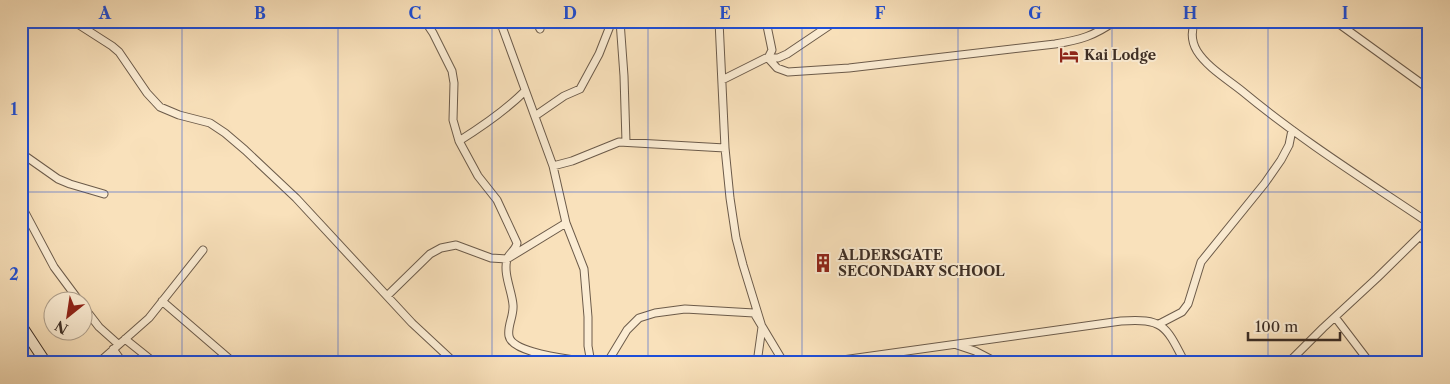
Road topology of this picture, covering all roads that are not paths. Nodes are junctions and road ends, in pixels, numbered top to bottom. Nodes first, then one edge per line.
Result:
1 (73, 21) edge
2 (425, 21) edge
3 (500, 21) edge
4 (536, 21) edge
5 (612, 21) edge
6 (620, 21) edge
7 (719, 21) edge
8 (766, 21) edge
9 (836, 21) edge
10 (1115, 21) edge
11 (1195, 21) edge
12 (1334, 21) edge
13 (540, 29) dead end
14 (768, 58) junction
15 (722, 80) junction
16 (1429, 89) edge
17 (525, 91) junction
18 (535, 116) junction
19 (1292, 130) junction
20 (459, 141) junction
21 (626, 142) junction
22 (725, 148) junction
23 (21, 153) edge
24 (553, 166) junction
25 (104, 194) dead end
26 (21, 205) edge
27 (566, 222) junction
28 (1429, 223) edge
29 (1429, 227) edge
30 (1420, 236) junction
31 (1429, 245) edge
32 (203, 250) dead end
33 (507, 259) junction
34 (73, 292) edge
35 (387, 296) junction
36 (162, 301) junction
37 (92, 317) edge
38 (1335, 317) junction
39 (1159, 324) junction
40 (21, 325) edge
41 (762, 327) junction
42 (125, 339) junction
43 (954, 344) junction
44 (116, 346) junction
45 (862, 360) edge
46 (46, 363) edge
47 (98, 363) edge
48 (123, 363) edge
49 (154, 363) edge
50 (234, 363) edge
51 (455, 363) edge
52 (590, 363) edge
53 (607, 363) edge
54 (757, 363) edge
55 (784, 363) edge
56 (821, 363) edge
57 (998, 363) edge
58 (1185, 363) edge
59 (1288, 363) edge
60 (1370, 363) edge

1 - 35 street
2 - 20 street
3 - 17 street
4 - 13 street
5 - 18 street
6 - 21 street
7 - 15 street
8 - 14 street
9 - 14 street
10 - 14 street
11 - 19 street
12 - 16 street
14 - 15 street
15 - 22 street
17 - 18 street
17 - 20 street
18 - 24 street
19 - 28 street
19 - 39 street
20 - 33 street
21 - 22 street
21 - 24 street
22 - 41 street
23 - 25 street
24 - 27 street
26 - 34 street
27 - 33 street
27 - 52 street
29 - 30 street
30 - 31 street
30 - 38 street
32 - 36 street
33 - 35 street
33 - 52 street
35 - 51 street
36 - 42 street
36 - 50 street
37 - 44 street
38 - 59 street
38 - 60 street
39 - 43 street
39 - 58 street
40 - 46 street
41 - 53 street
41 - 54 street
41 - 55 street
42 - 44 street
42 - 49 street
43 - 45 street
43 - 57 street
44 - 47 street
44 - 48 street
45 - 56 street

